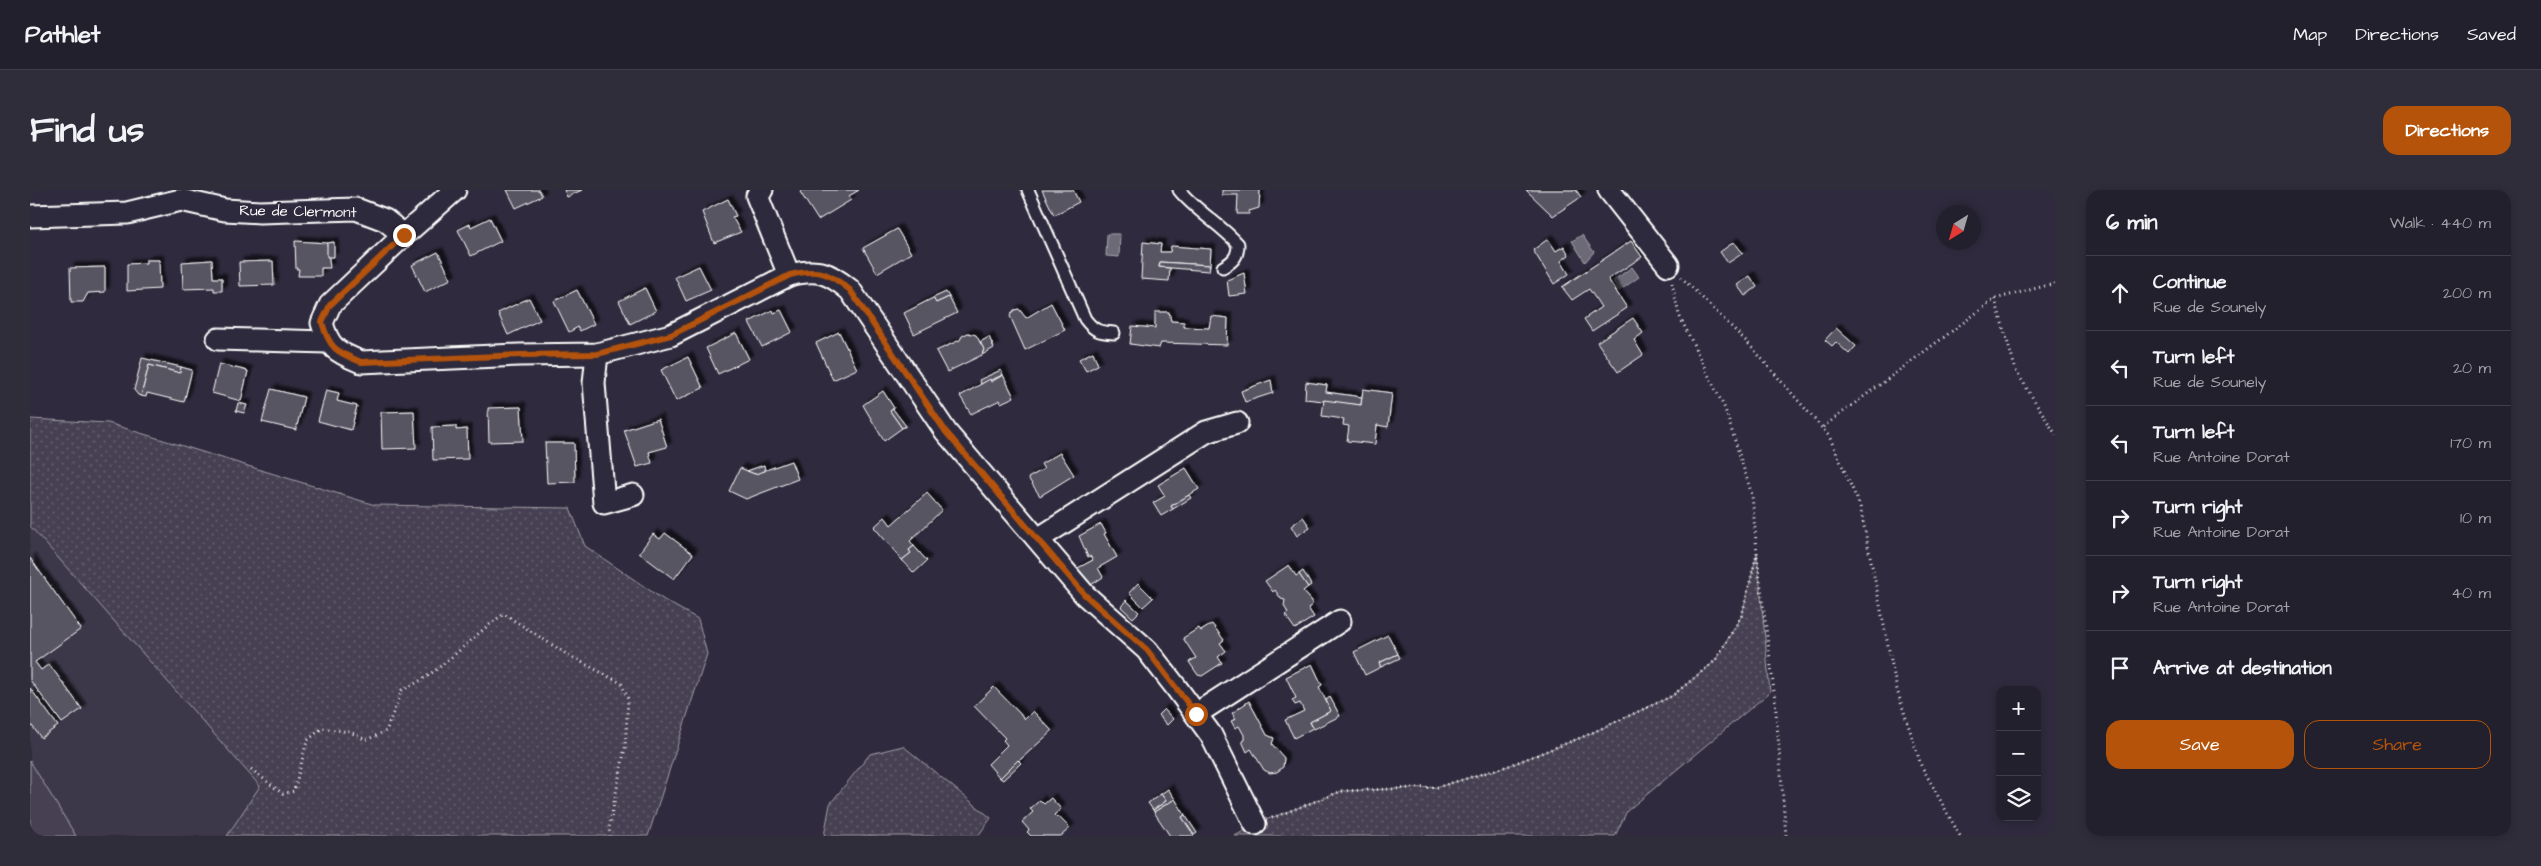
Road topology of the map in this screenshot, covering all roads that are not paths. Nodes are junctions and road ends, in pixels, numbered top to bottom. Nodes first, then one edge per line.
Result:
1 (455, 190) edge
2 (762, 190) edge
3 (1028, 190) edge
4 (1179, 190) edge
5 (1609, 190) edge
6 (183, 195) edge
7 (30, 216) edge
8 (404, 235) junction
9 (1668, 265) road end
10 (1223, 267) dead end
11 (790, 275) junction
12 (1114, 333) dead end
13 (218, 339) dead end
14 (327, 342) junction
15 (597, 354) junction
16 (1237, 423) dead end
17 (634, 494) dead end
18 (1038, 539) junction
19 (1340, 621) dead end
20 (1196, 714) junction
21 (1255, 824) road end

1 - 8 street
2 - 11 street
3 - 12 lane
4 - 10 lane
5 - 9 street
6 - 7 street, Rue de Clermont
6 - 8 street, Rue de Clermont
8 - 14 street
11 - 15 street
11 - 18 street
13 - 14 street
14 - 15 street
15 - 17 street
16 - 18 street
18 - 20 street
19 - 20 street
20 - 21 street

